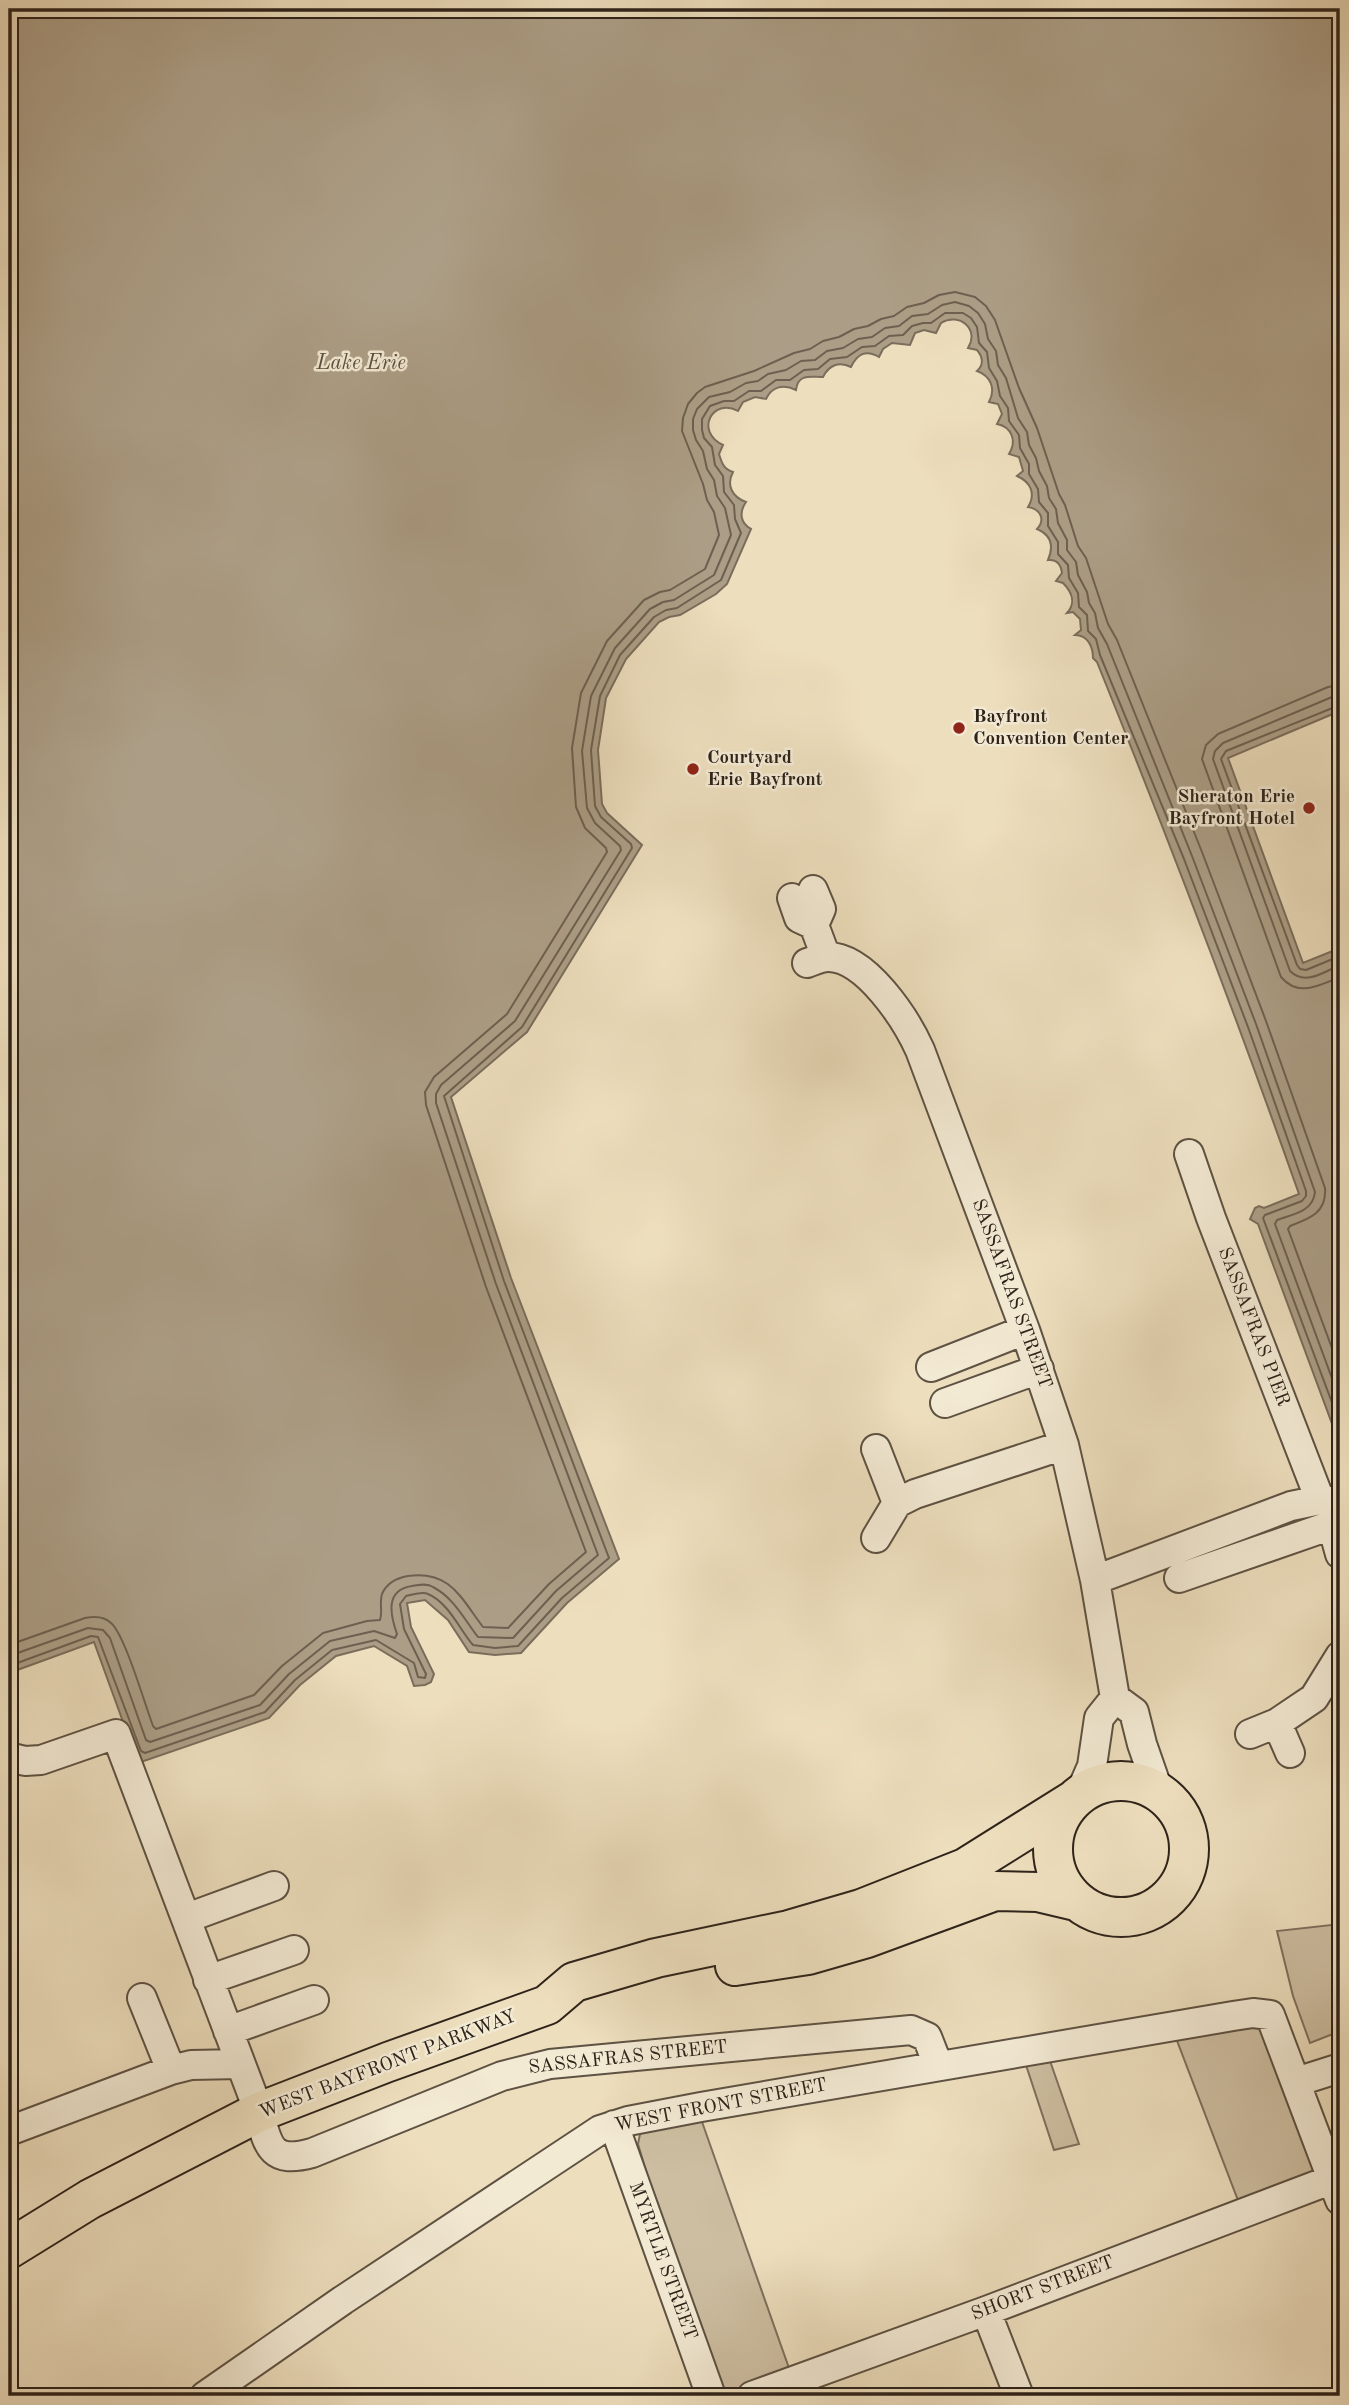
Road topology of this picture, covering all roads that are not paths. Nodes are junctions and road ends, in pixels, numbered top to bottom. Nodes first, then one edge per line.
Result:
1 (802, 894) dead end
2 (1189, 1154) dead end
3 (1025, 1330) junction
4 (931, 1367) dead end
5 (1039, 1369) junction
6 (945, 1403) dead end
7 (1064, 1445) junction
8 (876, 1449) dead end
9 (1330, 1501) edge
10 (897, 1503) junction
11 (876, 1538) dead end
12 (1340, 1554) edge
13 (1178, 1578) dead end
14 (1095, 1580) junction
15 (1340, 1656) edge
16 (1115, 1698) junction
17 (1277, 1723) junction
18 (1250, 1734) dead end
19 (1290, 1753) dead end
20 (9, 1758) edge
21 (1159, 1793) junction
22 (1076, 1798) junction
23 (274, 1886) dead end
24 (1076, 1901) junction
25 (187, 1918) junction
26 (294, 1950) dead end
27 (208, 1980) junction
28 (142, 1998) dead end
29 (314, 2000) dead end
30 (547, 2005) junction
31 (228, 2031) junction
32 (240, 2063) junction
33 (938, 2065) junction
34 (1340, 2068) edge
35 (171, 2070) junction
36 (1296, 2082) junction
37 (259, 2112) junction
38 (614, 2125) junction
39 (9, 2131) edge
40 (1336, 2189) edge
41 (9, 2249) edge
42 (986, 2311) junction
43 (205, 2396) edge
44 (711, 2396) edge
45 (752, 2396) edge
46 (1019, 2396) edge

1 - 3 street, SASSAFRAS STREET
2 - 9 street, SASSAFRAS PIER
3 - 4 street
3 - 5 street, SASSAFRAS STREET
5 - 6 street
5 - 7 street, SASSAFRAS STREET
7 - 10 street
7 - 14 street, SASSAFRAS STREET
8 - 10 street
9 - 14 street
10 - 11 street
12 - 13 street
14 - 16 street, SASSAFRAS STREET
15 - 17 street
16 - 21 street
16 - 22 street
17 - 18 street
17 - 19 street
20 - 25 street, SASSAFRAS STREET
21 - 22 highway
21 - 24 highway
22 - 24 highway
22 - 30 highway, WEST BAYFRONT PARKWAY
23 - 25 street
24 - 30 highway, WEST BAYFRONT PARKWAY
25 - 27 street, SASSAFRAS STREET
26 - 27 street
27 - 31 street, SASSAFRAS STREET
28 - 35 street
29 - 31 street
30 - 37 highway, WEST BAYFRONT PARKWAY
31 - 32 street, SASSAFRAS STREET
32 - 35 street
32 - 37 street, SASSAFRAS STREET
33 - 36 street, WEST FRONT STREET
33 - 37 street, SASSAFRAS STREET
33 - 38 street, WEST FRONT STREET
34 - 36 street
35 - 39 street
36 - 40 street
37 - 41 highway, WEST BAYFRONT PARKWAY
38 - 43 street, WEST FRONT STREET
38 - 44 street, MYRTLE STREET
40 - 42 street, SHORT STREET
42 - 45 street, SHORT STREET
42 - 46 street

